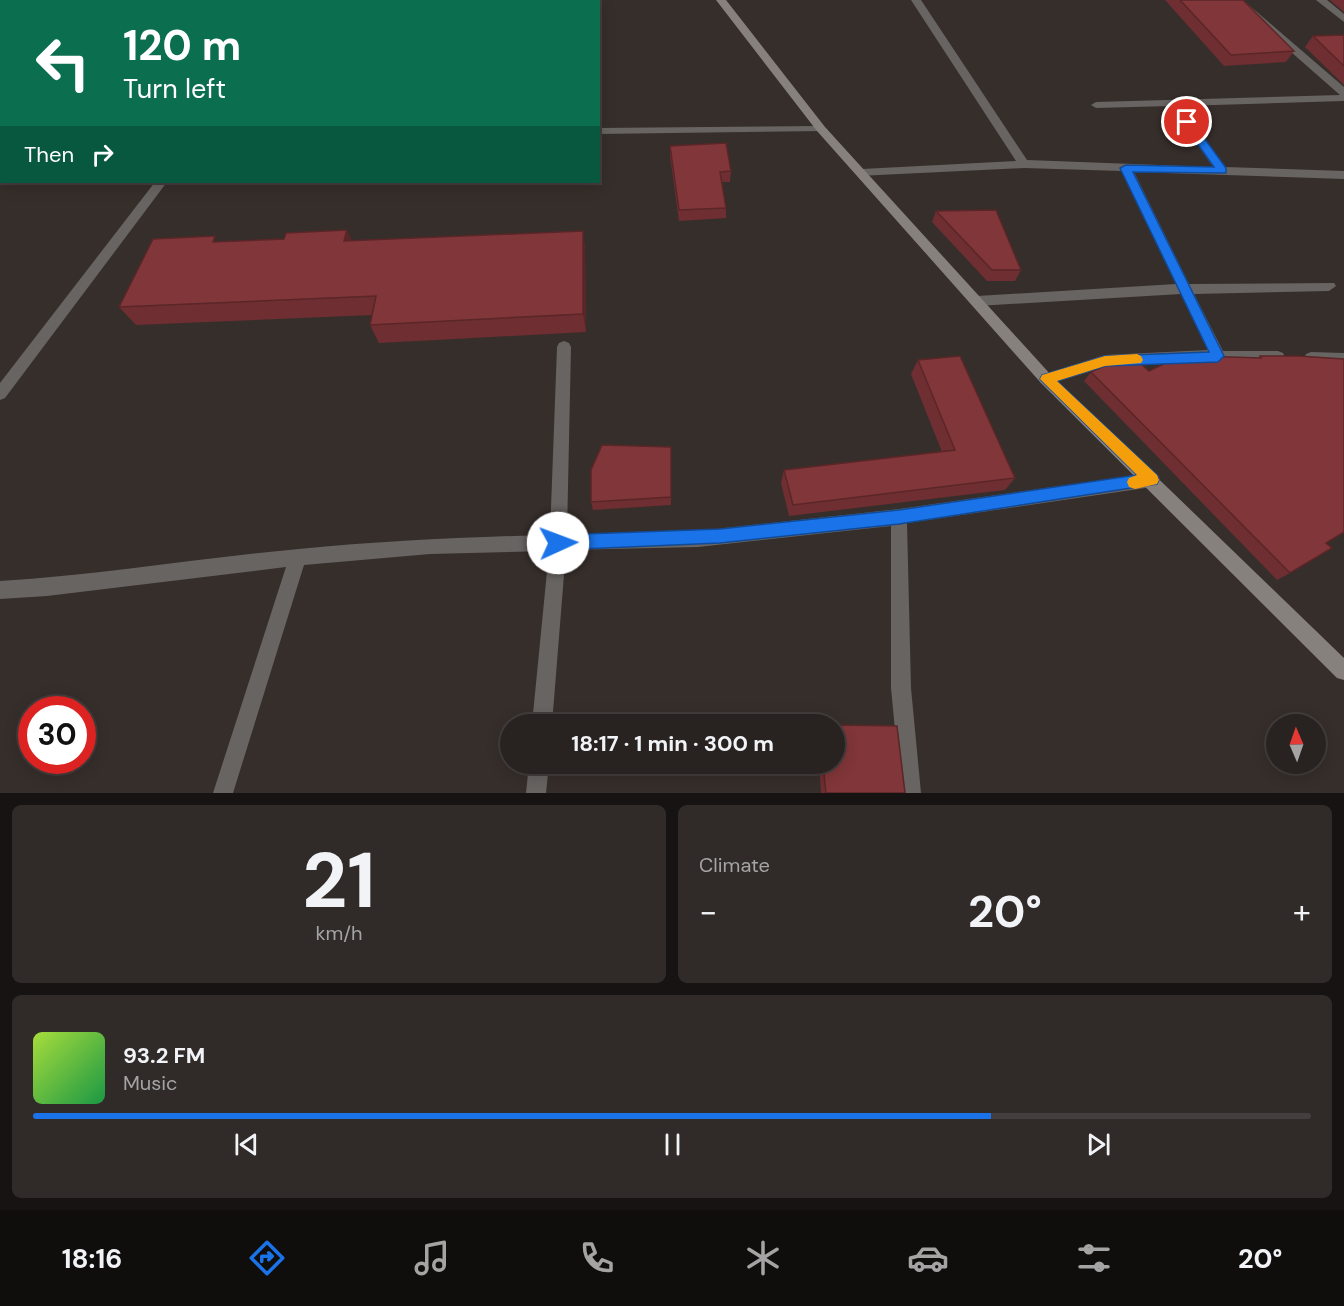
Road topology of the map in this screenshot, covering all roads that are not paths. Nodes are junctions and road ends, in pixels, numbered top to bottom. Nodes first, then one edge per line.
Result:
1 (721, 0) edge
2 (916, 0) edge
3 (1237, 0) edge
4 (1321, 0) edge
5 (1344, 19) edge
6 (1344, 93) edge
7 (1344, 98) edge
8 (1174, 103) junction
9 (1096, 105) dead end
10 (821, 129) junction
11 (600, 131) edge
12 (1024, 164) junction
13 (1126, 168) junction
14 (1222, 171) junction
15 (861, 173) junction
16 (1344, 174) edge
17 (160, 183) edge
18 (1329, 286) dead end
19 (1184, 288) junction
20 (977, 301) junction
21 (564, 347) dead end
22 (1218, 356) junction
23 (1344, 359) edge
24 (1046, 379) junction
25 (0, 394) edge
26 (1152, 480) junction
27 (899, 517) junction
28 (558, 543) junction
29 (298, 557) junction
30 (0, 590) edge
31 (1344, 671) edge
32 (543, 714) edge
33 (538, 774) edge
34 (223, 793) edge
35 (536, 793) edge
36 (911, 793) edge

1 - 10 street
2 - 12 street
3 - 6 street
4 - 5 street
7 - 8 street
8 - 9 street
8 - 14 street
10 - 11 street
10 - 15 street
12 - 13 street
12 - 15 street
13 - 14 street
13 - 19 street
14 - 16 street
15 - 20 street
17 - 25 street
18 - 19 street
19 - 20 street
19 - 22 street
20 - 24 street
21 - 28 street
22 - 23 street
22 - 24 street
24 - 26 street
26 - 27 street
26 - 31 street
27 - 28 street
27 - 36 street
28 - 29 street
28 - 32 street
29 - 30 street
29 - 34 street
33 - 35 street

